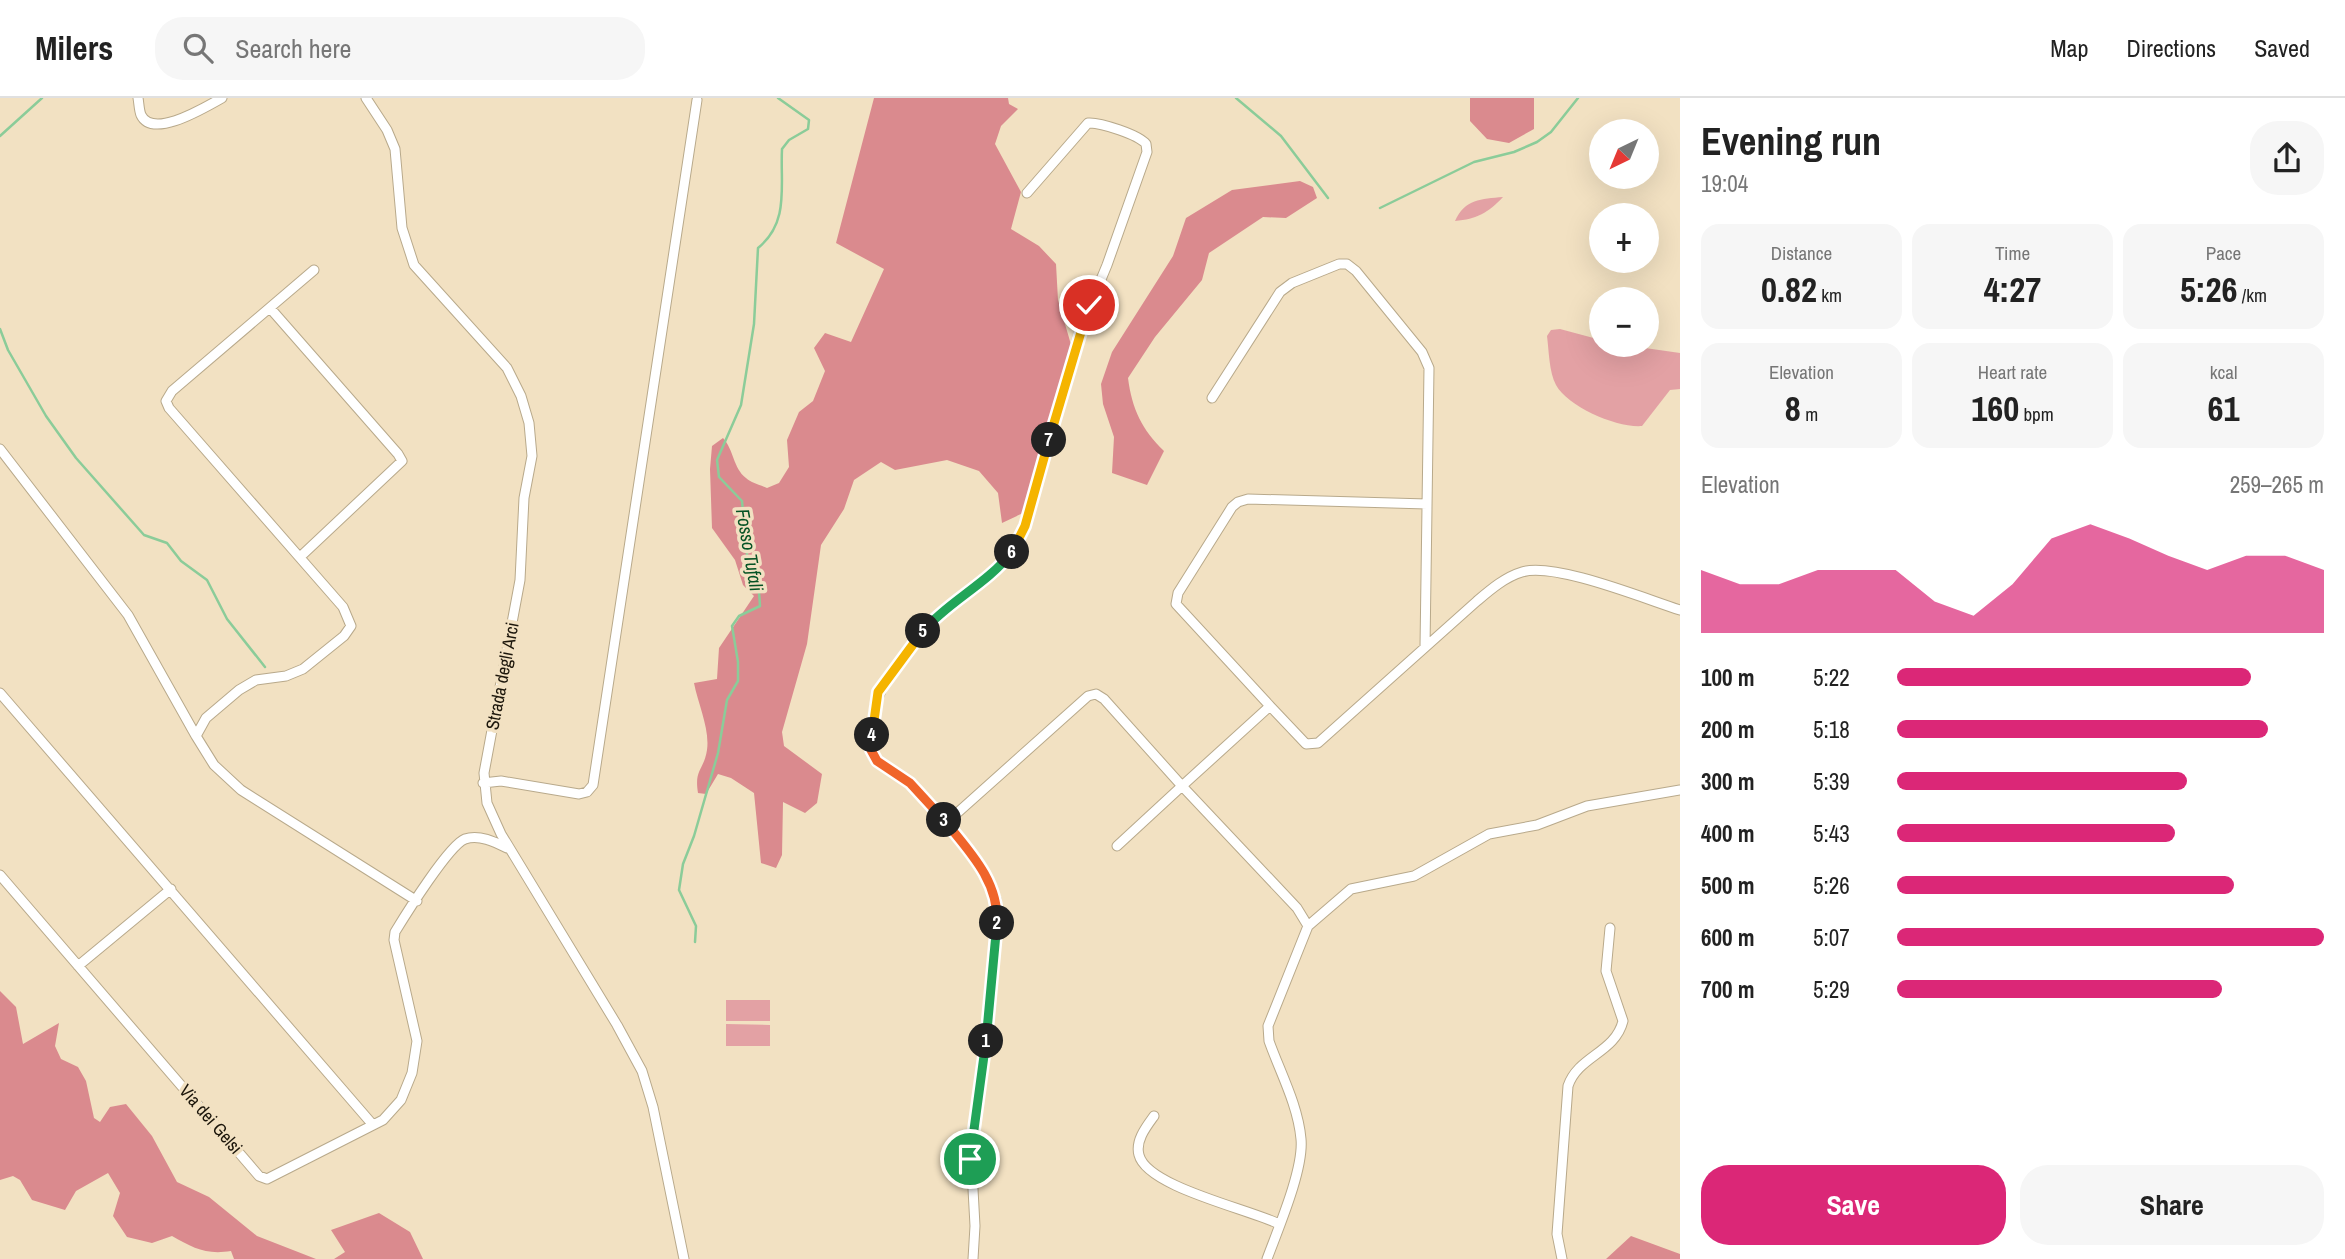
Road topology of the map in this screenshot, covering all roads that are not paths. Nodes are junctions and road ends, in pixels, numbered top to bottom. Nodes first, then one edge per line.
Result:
1 (138, 98) edge
2 (222, 98) edge
3 (366, 98) edge
4 (697, 100) dead end
5 (1027, 193) dead end
6 (314, 270) dead end
7 (270, 308) junction
8 (1212, 398) dead end
9 (0, 449) edge
10 (1427, 504) junction
11 (300, 557) junction
12 (1680, 610) edge
13 (1425, 647) junction
14 (0, 693) edge
15 (1270, 706) junction
16 (196, 736) junction
17 (483, 783) junction
18 (1182, 786) junction
19 (1680, 790) edge
20 (946, 823) junction
21 (1117, 846) dead end
22 (509, 849) junction
23 (0, 875) edge
24 (170, 889) junction
25 (417, 901) junction
26 (1308, 926) junction
27 (1610, 928) dead end
28 (78, 966) junction
29 (1154, 1116) dead end
30 (373, 1125) junction
31 (1279, 1224) junction
32 (684, 1259) edge
33 (973, 1259) edge
34 (1267, 1259) edge
35 (1562, 1259) edge

1 - 2 street
3 - 17 street, Strada degli Arci
4 - 17 street
5 - 20 street
6 - 7 street
7 - 11 street
7 - 11 street
8 - 10 street
9 - 16 street
10 - 13 street
10 - 15 street
11 - 16 street
12 - 13 street
13 - 15 street
14 - 24 street
15 - 18 street
16 - 25 street
17 - 22 street, Strada degli Arci
18 - 20 street
18 - 21 street
18 - 26 street
19 - 26 street
20 - 33 street
22 - 25 street, Via dei Gelsi
22 - 32 street, Strada degli Arci
23 - 28 street, Via dei Gelsi
24 - 28 street
24 - 30 street
25 - 30 street, Via dei Gelsi
26 - 31 street
27 - 35 street
28 - 30 street, Via dei Gelsi
29 - 31 street
31 - 34 street

